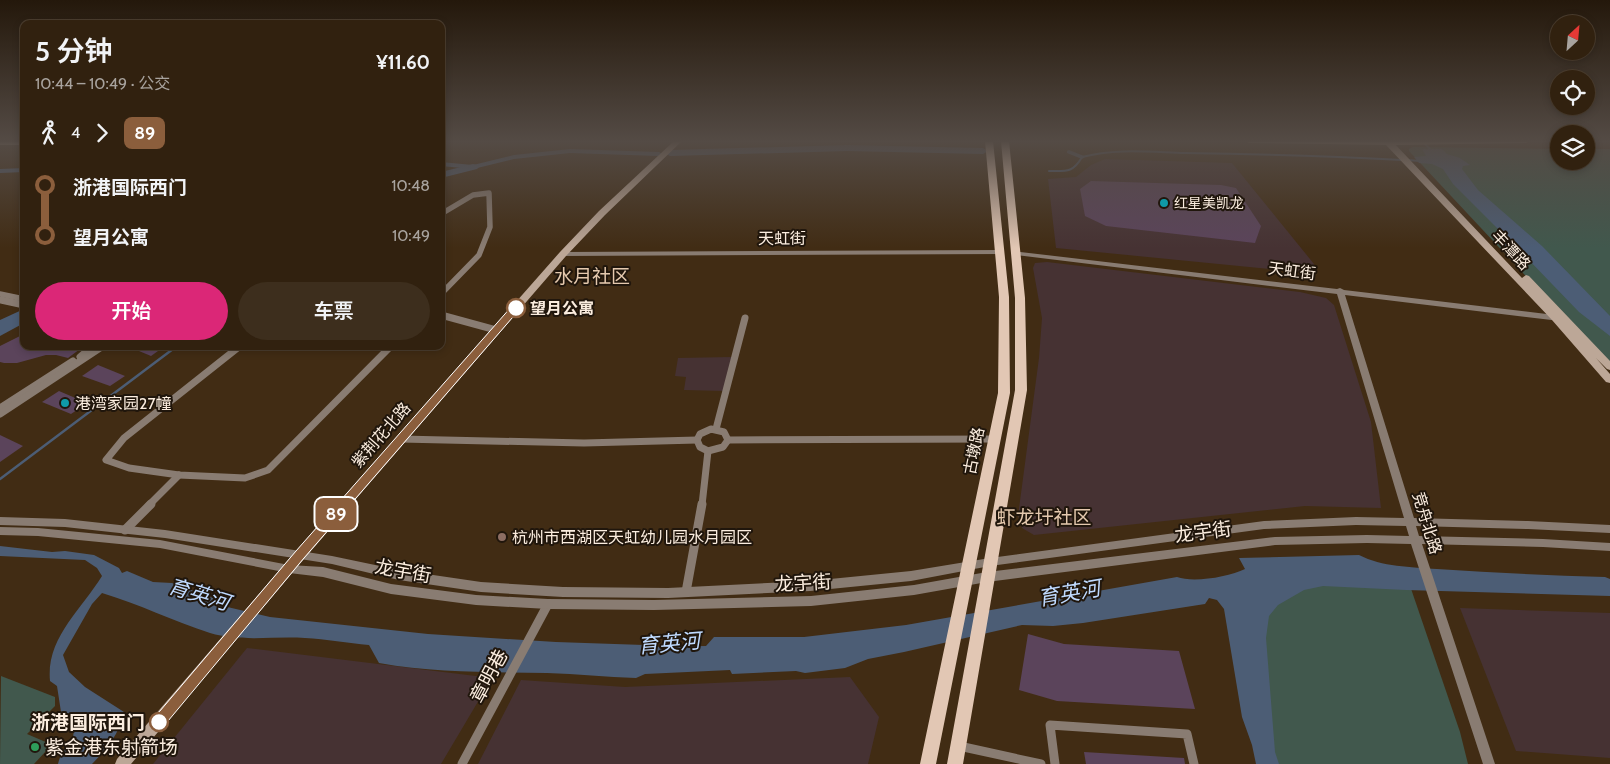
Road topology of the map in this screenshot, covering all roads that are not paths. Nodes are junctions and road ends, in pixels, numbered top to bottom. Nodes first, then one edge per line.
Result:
1 (640, 177) edge
2 (994, 177) edge
3 (1008, 177) edge
4 (1424, 177) edge
5 (1426, 177) edge
6 (445, 212) edge
7 (1001, 252) junction
8 (1015, 253) junction
9 (563, 254) junction
10 (445, 290) edge
11 (1340, 290) junction
12 (0, 294) edge
13 (20, 298) edge
14 (0, 300) edge
15 (20, 304) edge
16 (445, 316) edge
17 (1565, 317) junction
18 (745, 318) dead end
19 (1555, 318) junction
20 (496, 330) junction
21 (90, 350) edge
22 (97, 350) edge
23 (235, 350) edge
24 (387, 350) edge
25 (1610, 367) edge
26 (1610, 380) edge
27 (0, 408) edge
28 (0, 414) edge
29 (716, 429) junction
30 (401, 439) junction
31 (995, 439) junction
32 (697, 440) junction
33 (728, 440) junction
34 (708, 451) junction
35 (179, 474) junction
36 (0, 521) edge
37 (1409, 522) junction
38 (1610, 529) edge
39 (125, 530) junction
40 (0, 531) edge
41 (1416, 540) junction
42 (1610, 547) edge
43 (300, 555) junction
44 (990, 562) junction
45 (969, 567) junction
46 (288, 569) junction
47 (987, 577) junction
48 (965, 582) junction
49 (686, 592) junction
50 (548, 604) junction
51 (958, 746) junction
52 (122, 764) edge
53 (462, 764) edge
54 (928, 764) edge
55 (955, 764) edge
56 (1041, 764) edge
57 (1055, 764) edge
58 (1194, 764) edge
59 (1489, 764) edge

1 - 9 main road, 紫荆花北路
2 - 7 main road, 古墩路
3 - 8 main road
4 - 19 main road, 丰潭路
5 - 17 main road, 丰潭路
6 - 10 street
7 - 9 street, 天虹街
7 - 31 main road, 古墩路
8 - 11 street, 天虹街
8 - 44 main road
9 - 20 main road, 紫荆花北路
11 - 19 street, 天虹街
11 - 37 street, 竞舟北路
12 - 13 street
14 - 15 street
16 - 20 street
17 - 19 street, 天虹街
17 - 25 main road, 丰潭路
18 - 29 street
19 - 26 main road, 丰潭路
20 - 30 main road, 紫荆花北路
21 - 27 street
22 - 28 street
23 - 35 street
24 - 35 street
29 - 32 street
29 - 33 street
30 - 32 street
30 - 43 main road, 紫荆花北路
31 - 33 street
31 - 45 main road, 古墩路
32 - 34 street
33 - 34 street
34 - 49 street
35 - 39 street
36 - 39 street, 龙宇街
37 - 38 street, 龙宇街
37 - 41 street, 竞舟北路
37 - 44 street, 龙宇街
39 - 43 street, 龙宇街
40 - 46 street, 龙宇街
41 - 42 street, 龙宇街
41 - 47 street, 龙宇街
41 - 59 street, 竞舟北路
43 - 46 main road, 紫荆花北路
43 - 49 street, 龙宇街
44 - 45 street, 龙宇街
44 - 47 main road
45 - 48 main road, 古墩路
45 - 49 street, 龙宇街
46 - 50 street, 龙宇街
46 - 52 main road, 紫荆花北路
47 - 48 street, 龙宇街
47 - 51 main road
48 - 50 street, 龙宇街
48 - 54 main road, 古墩路
50 - 53 street, 章明巷
51 - 55 main road
51 - 56 street
57 - 58 street

